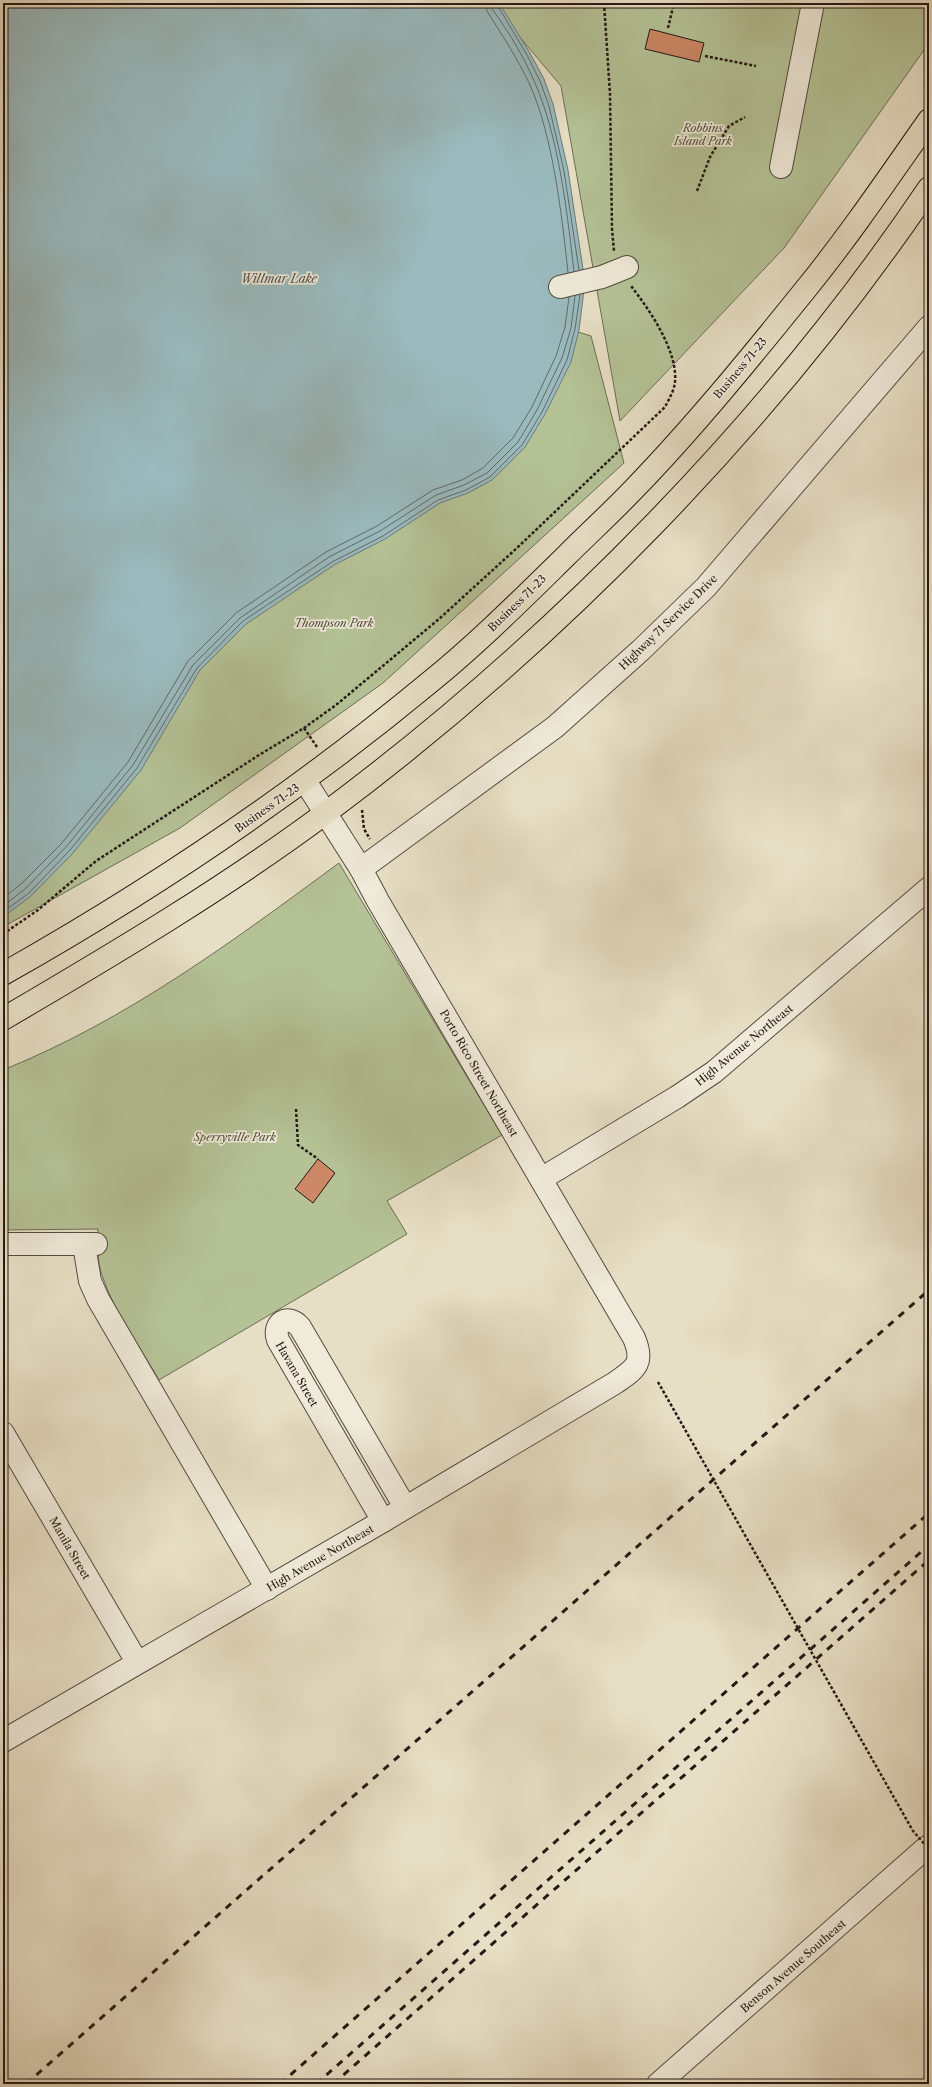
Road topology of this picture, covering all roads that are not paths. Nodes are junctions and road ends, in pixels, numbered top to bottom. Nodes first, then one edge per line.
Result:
1 (813, 3) edge
2 (929, 120) edge
3 (781, 167) dead end
4 (929, 188) edge
5 (624, 269) road end
6 (560, 287) dead end
7 (929, 328) edge
8 (305, 781) junction
9 (326, 813) junction
10 (361, 869) junction
11 (929, 888) edge
12 (3, 974) edge
13 (3, 1019) edge
14 (541, 1179) junction
15 (3, 1244) edge
16 (635, 1369) joint
17 (3, 1433) edge
18 (405, 1507) junction
19 (382, 1522) junction
20 (267, 1589) junction
21 (137, 1662) junction
22 (3, 1741) edge
23 (928, 1849) edge
24 (658, 2084) edge

1 - 3 street
2 - 8 highway, Business 71-23
4 - 9 highway
5 - 6 street
7 - 10 street, Highway 71 Service Drive
8 - 9 street, Porto Rico Street Northeast
8 - 12 highway, Business 71-23
9 - 10 street, Porto Rico Street Northeast
9 - 13 highway
10 - 14 street, Porto Rico Street Northeast
11 - 14 street, High Avenue Northeast
14 - 16 street, Porto Rico Street Northeast
15 - 20 street
16 - 18 street, High Avenue Northeast
17 - 21 street, Manila Street
18 - 19 street, High Avenue Northeast
18 - 19 street, Havana Street
19 - 20 street, High Avenue Northeast
20 - 21 street, High Avenue Northeast
21 - 22 street, High Avenue Northeast
23 - 24 street, Benson Avenue Southeast

